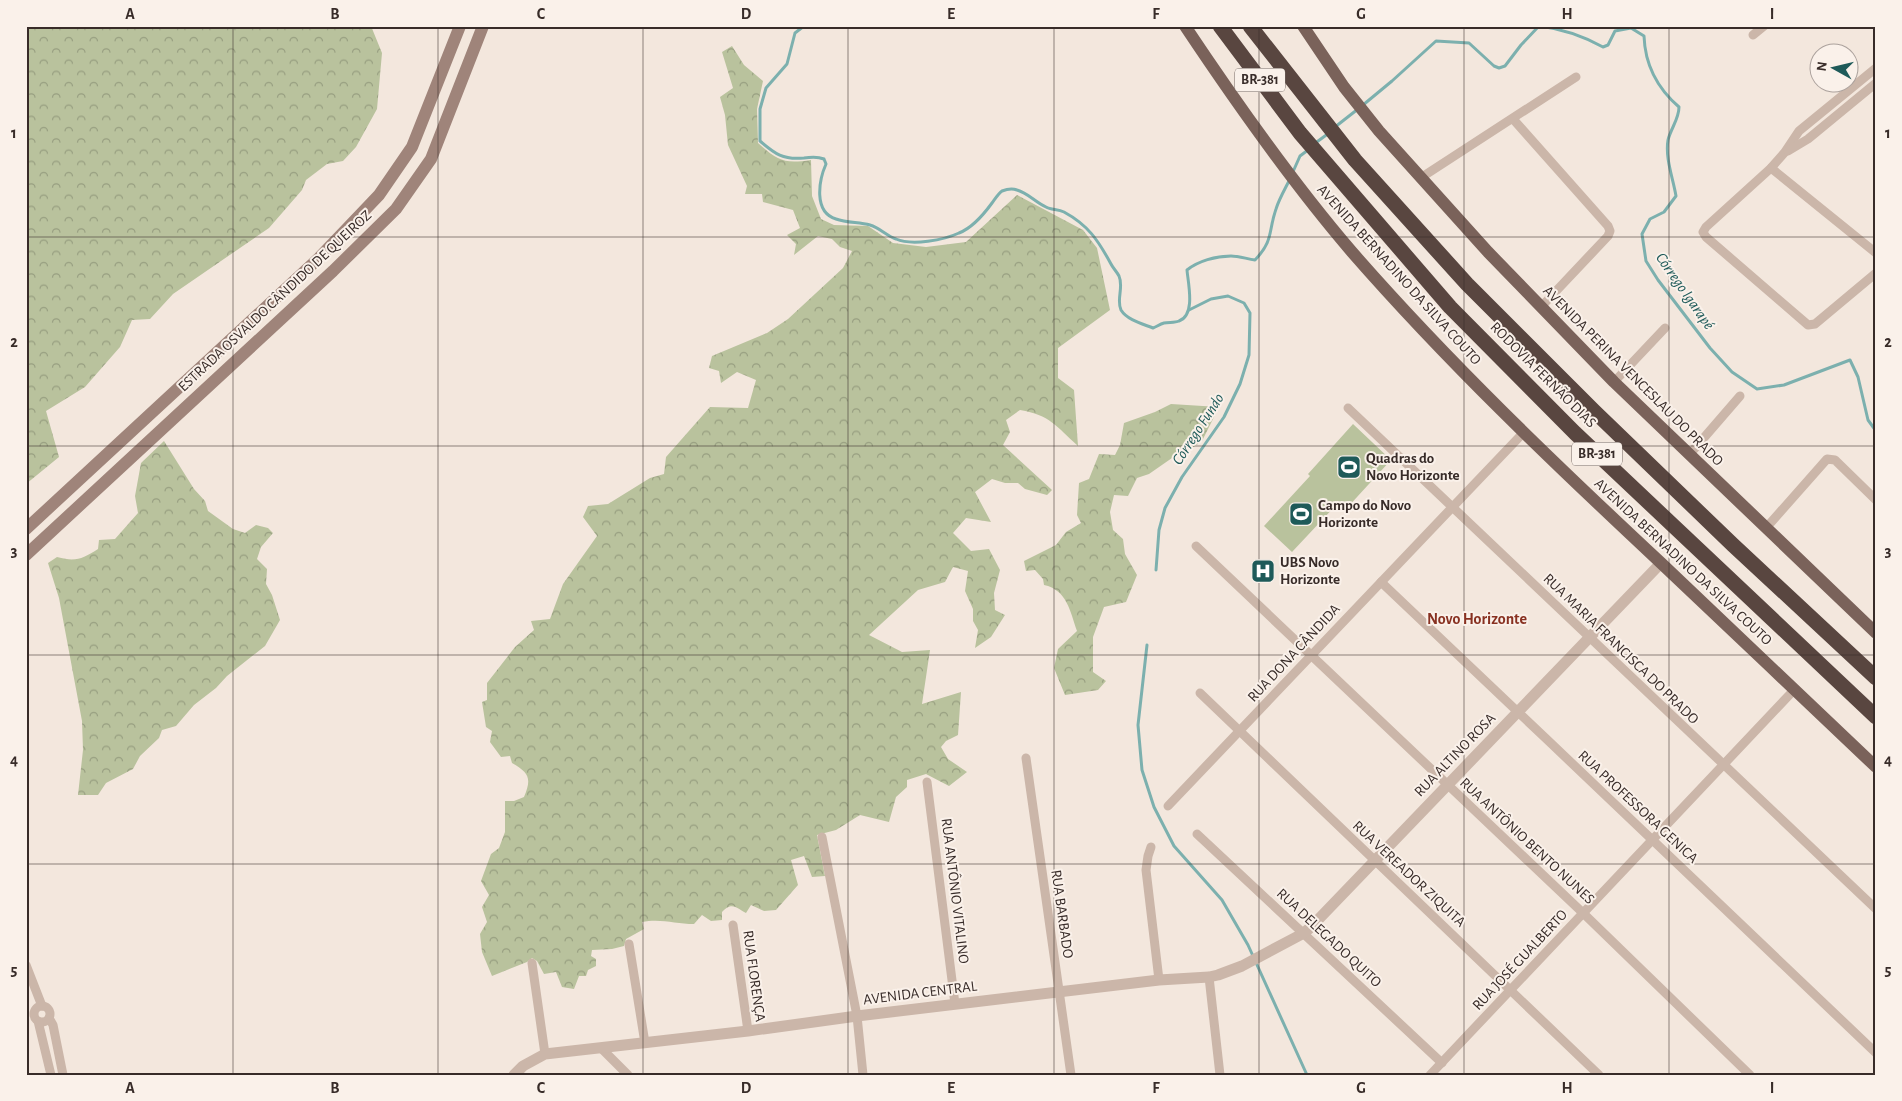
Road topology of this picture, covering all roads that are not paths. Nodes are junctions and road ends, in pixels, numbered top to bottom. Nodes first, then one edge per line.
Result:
1 (460, 26) edge
2 (482, 26) edge
3 (1185, 26) edge
4 (1220, 26) edge
5 (1250, 26) edge
6 (1303, 26) edge
7 (1764, 26) edge
8 (1753, 35) dead end
9 (1876, 68) edge
10 (1576, 77) dead end
11 (1876, 84) edge
12 (1513, 119) junction
13 (1785, 152) junction
14 (1771, 168) junction
15 (1422, 178) junction
16 (1876, 254) edge
17 (1876, 273) edge
18 (1541, 307) junction
19 (1666, 328) dead end
20 (1614, 382) junction
21 (1740, 396) dead end
22 (1348, 408) dead end
23 (1523, 433) junction
24 (1689, 455) junction
25 (1876, 500) edge
26 (1453, 506) junction
27 (1766, 528) junction
28 (26, 529) edge
29 (1196, 546) dead end
30 (26, 555) edge
31 (1661, 563) junction
32 (1382, 582) junction
33 (1876, 633) edge
34 (1589, 638) junction
35 (1311, 655) junction
36 (1876, 678) edge
37 (1794, 690) junction
38 (1200, 693) dead end
39 (1517, 712) junction
40 (1876, 717) edge
41 (1239, 731) junction
42 (1026, 758) dead end
43 (1723, 765) junction
44 (1876, 767) edge
45 (927, 782) dead end
46 (1447, 786) junction
47 (1168, 806) dead end
48 (1197, 834) dead end
49 (822, 837) dead end
50 (1653, 839) junction
51 (1152, 847) dead end
52 (1375, 861) junction
53 (1876, 910) edge
54 (1583, 913) junction
55 (733, 925) dead end
56 (1304, 933) junction
57 (629, 944) dead end
58 (532, 963) dead end
59 (26, 965) edge
60 (1242, 966) joint
61 (1209, 977) junction
62 (1158, 980) junction
63 (1511, 989) junction
64 (1059, 993) junction
65 (955, 1004) junction
66 (42, 1006) junction
67 (857, 1016) junction
68 (33, 1018) edge
69 (49, 1018) junction
70 (748, 1032) junction
71 (645, 1043) junction
72 (601, 1048) junction
73 (1876, 1053) edge
74 (545, 1054) junction
75 (1442, 1063) junction
76 (1594, 1073) edge
77 (51, 1075) edge
78 (63, 1075) edge
79 (514, 1075) edge
80 (628, 1075) edge
81 (863, 1075) edge
82 (1071, 1075) edge
83 (1220, 1075) edge
84 (1430, 1075) edge
85 (1750, 1075) edge

1 - 28 main road, ESTRADA OSVALDO CÂNDIDO DE QUEIROZ
2 - 30 main road, ESTRADA OSVALDO CÂNDIDO DE QUEIROZ
3 - 23 main road, AVENIDA BERNADINO DA SILVA COUTO
4 - 40 highway, RODOVIA FERNÃO DIAS / BR-381
5 - 36 highway, RODOVIA FERNÃO DIAS / BR-381
6 - 15 main road, AVENIDA PERINA VENCESLAU DO PRADO
7 - 8 street
9 - 13 street
10 - 12 street
11 - 13 street
12 - 15 street
12 - 18 street
13 - 14 street
14 - 16 street
14 - 17 street
15 - 18 main road, AVENIDA PERINA VENCESLAU DO PRADO
18 - 20 main road, AVENIDA PERINA VENCESLAU DO PRADO
19 - 20 street
20 - 24 main road, AVENIDA PERINA VENCESLAU DO PRADO
21 - 24 street
22 - 26 street, RUA MARIA FRANCISCA DO PRADO
23 - 26 street, RUA DONA CÂNDIDA
23 - 31 main road, AVENIDA BERNADINO DA SILVA COUTO
24 - 27 main road, AVENIDA PERINA VENCESLAU DO PRADO
25 - 27 street
26 - 32 street, RUA DONA CÂNDIDA
26 - 34 street, RUA MARIA FRANCISCA DO PRADO
27 - 33 main road, AVENIDA PERINA VENCESLAU DO PRADO
29 - 35 street, RUA ANTÔNIO BENTO NUNES
31 - 34 street, RUA ALTINO ROSA
31 - 37 main road, AVENIDA BERNADINO DA SILVA COUTO
32 - 35 street, RUA DONA CÂNDIDA
32 - 39 street, RUA PROFESSORA GENICA
34 - 39 street, RUA ALTINO ROSA
34 - 43 street, RUA MARIA FRANCISCA DO PRADO
35 - 41 street, RUA DONA CÂNDIDA
35 - 46 street, RUA ANTÔNIO BENTO NUNES
37 - 43 street, RUA JOSÉ GUALBERTO
37 - 44 main road, AVENIDA BERNADINO DA SILVA COUTO
38 - 41 street, RUA VEREADOR ZIQUITA
39 - 46 street, RUA ALTINO ROSA
39 - 50 street, RUA PROFESSORA GENICA
41 - 47 street, RUA DONA CÂNDIDA
41 - 52 street, RUA VEREADOR ZIQUITA
42 - 64 street, RUA BARBADO
43 - 50 street, RUA JOSÉ GUALBERTO
43 - 53 street, RUA MARIA FRANCISCA DO PRADO
45 - 65 street, RUA ANTÔNIO VITALINO
46 - 52 street, RUA ALTINO ROSA
46 - 54 street, RUA ANTÔNIO BENTO NUNES
48 - 56 street, RUA DELEGADO QUITO
49 - 67 street
50 - 54 street, RUA JOSÉ GUALBERTO
50 - 73 street, RUA PROFESSORA GENICA
51 - 62 street
52 - 56 street, RUA ALTINO ROSA
52 - 63 street, RUA VEREADOR ZIQUITA
54 - 63 street, RUA JOSÉ GUALBERTO
54 - 85 street, RUA ANTÔNIO BENTO NUNES
55 - 70 street, RUA FLORENÇA
56 - 60 street, RUA ALTINO ROSA
56 - 75 street, RUA DELEGADO QUITO
57 - 71 street
58 - 74 street
59 - 66 street
60 - 61 street, AVENIDA CENTRAL
61 - 62 street, AVENIDA CENTRAL
61 - 83 street
62 - 64 street, AVENIDA CENTRAL
63 - 75 street, RUA JOSÉ GUALBERTO
63 - 76 street, RUA VEREADOR ZIQUITA
64 - 65 street, AVENIDA CENTRAL
64 - 82 street, RUA BARBADO
65 - 67 street, AVENIDA CENTRAL
66 - 68 street
66 - 69 street
67 - 70 street, AVENIDA CENTRAL
67 - 81 street
68 - 69 street
68 - 77 street
69 - 78 street
70 - 71 street, AVENIDA CENTRAL
71 - 72 street, AVENIDA CENTRAL
72 - 74 street, AVENIDA CENTRAL
72 - 80 street
74 - 79 street
75 - 84 street, RUA JOSÉ GUALBERTO

